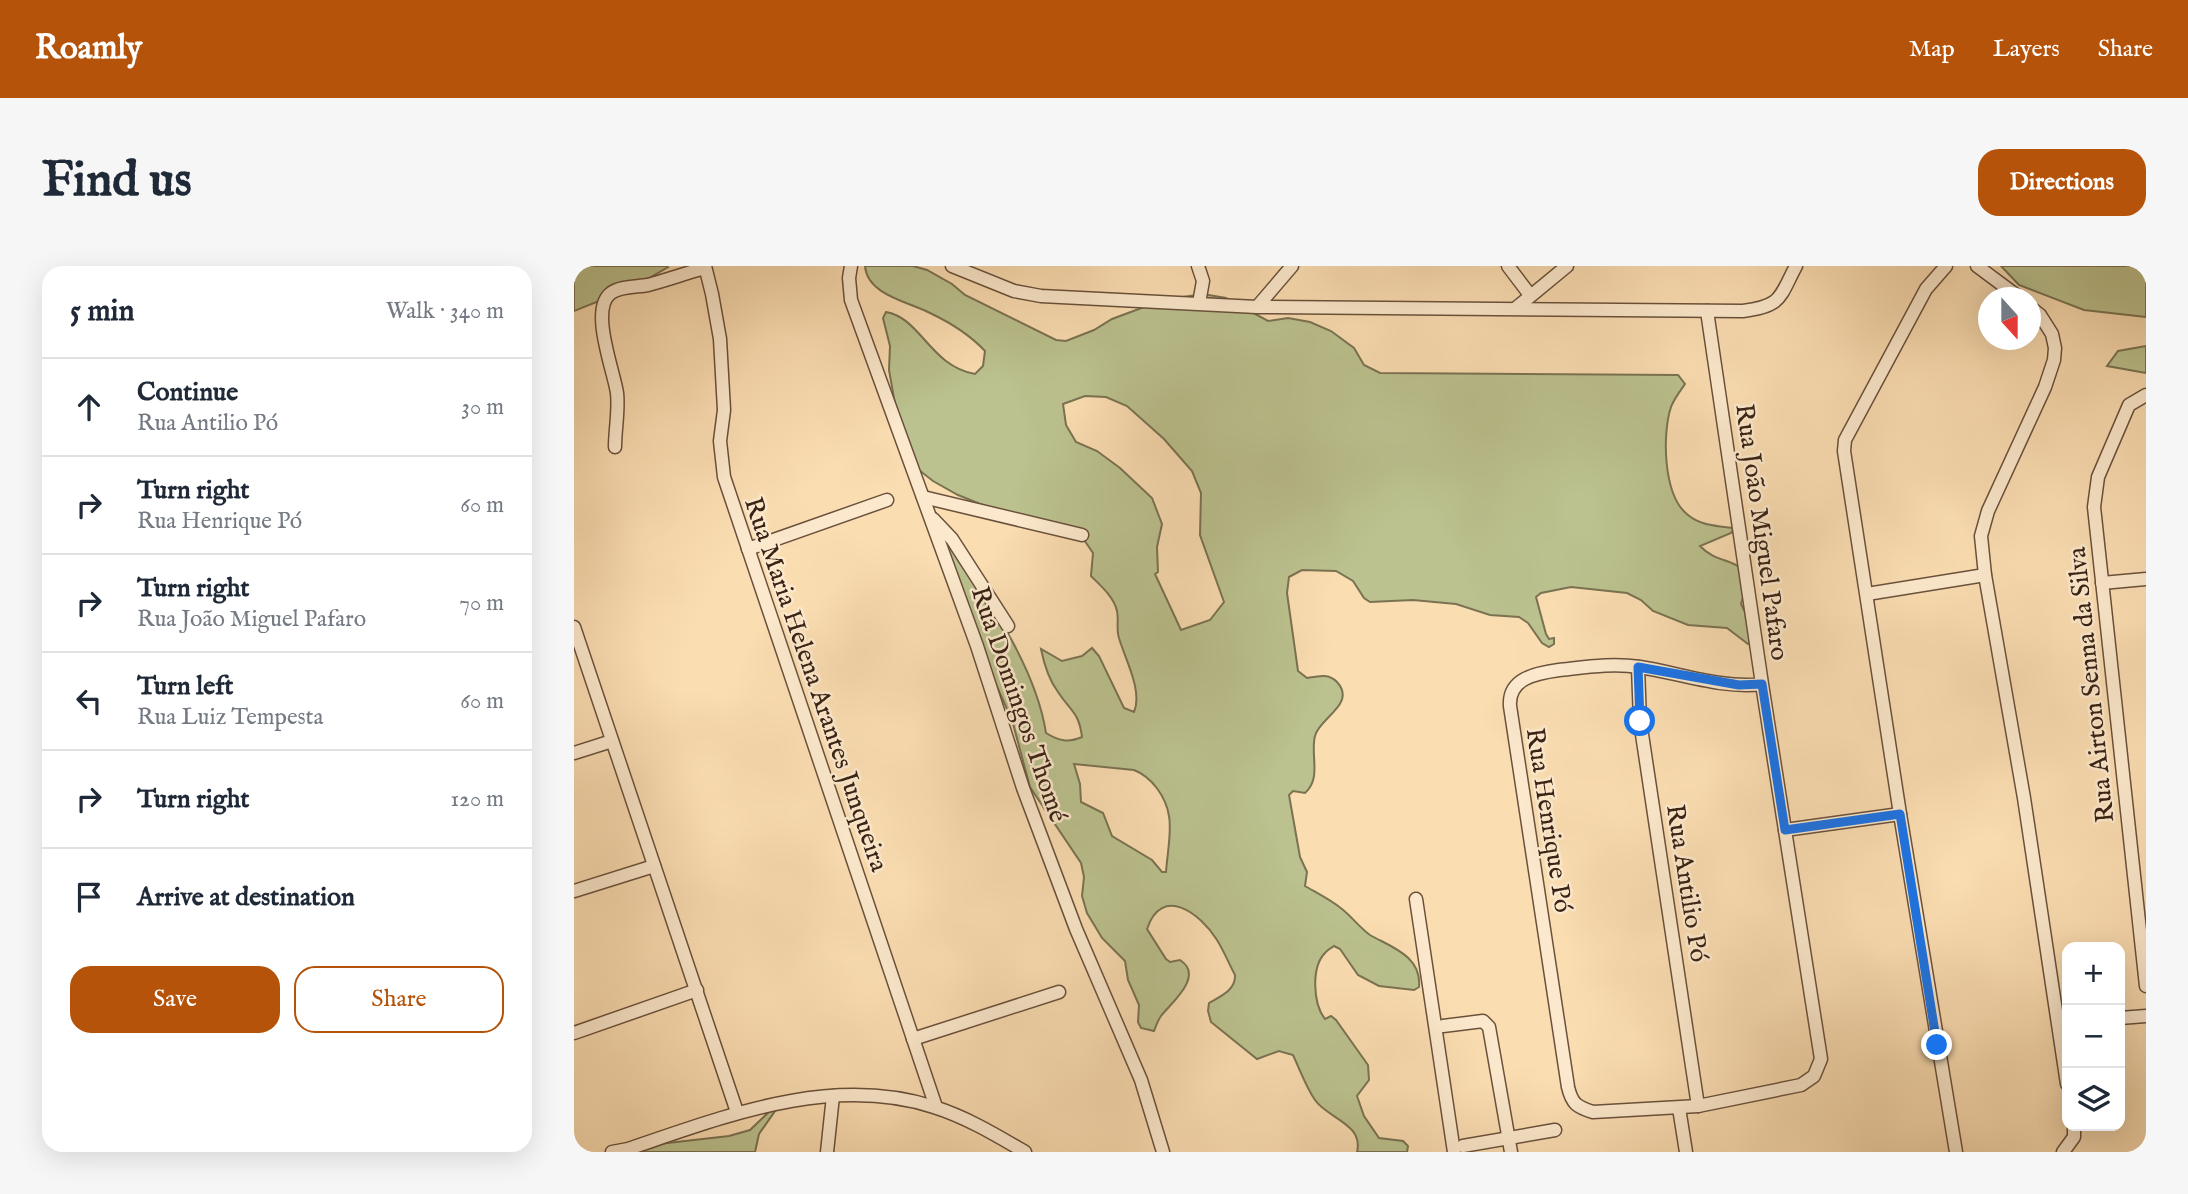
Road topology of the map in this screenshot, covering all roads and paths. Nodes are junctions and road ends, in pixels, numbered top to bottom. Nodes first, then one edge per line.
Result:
1 (851, 266) edge
2 (952, 266) edge
3 (1198, 266) edge
4 (1292, 266) edge
5 (1508, 266) edge
6 (1567, 266) edge
7 (1796, 266) edge
8 (1946, 266) edge
9 (1977, 266) edge
10 (705, 267) edge
11 (2005, 287) edge
12 (1530, 295) junction
13 (1199, 303) junction
14 (1257, 307) junction
15 (1516, 308) junction
16 (1707, 311) junction
17 (2041, 317) edge
18 (2146, 395) edge
19 (615, 447) dead end
20 (923, 497) junction
21 (887, 500) dead end
22 (930, 516) junction
23 (1082, 535) dead end
24 (748, 550) junction
25 (1985, 575) junction
26 (2146, 579) edge
27 (2102, 583) junction
28 (1867, 594) junction
29 (1008, 626) dead end
30 (574, 627) edge
31 (1638, 667) junction
32 (1762, 684) junction
33 (612, 741) junction
34 (574, 753) edge
35 (1900, 814) junction
36 (1785, 830) junction
37 (654, 866) junction
38 (574, 891) edge
39 (1416, 900) dead end
40 (2146, 986) edge
41 (698, 990) junction
42 (1059, 992) dead end
43 (2146, 1016) edge
44 (2125, 1018) edge
45 (2062, 1022) edge
46 (1443, 1026) dead end
47 (574, 1033) edge
48 (913, 1039) junction
49 (833, 1096) junction
50 (1698, 1106) junction
51 (936, 1107) junction
52 (1679, 1108) junction
53 (737, 1112) junction
54 (1555, 1130) dead end
55 (2074, 1131) edge
56 (1509, 1138) junction
57 (1013, 1148) edge
58 (1458, 1149) edge
59 (612, 1152) edge
60 (827, 1152) edge
61 (1025, 1152) edge
62 (1163, 1152) edge
63 (1511, 1152) edge
64 (1686, 1152) edge
65 (1956, 1152) edge
66 (2063, 1152) edge

1 - 20 street, Rua Domingos Thomé
2 - 13 street
3 - 13 street
4 - 14 street
5 - 12 street
6 - 12 street
7 - 16 street
8 - 28 street
9 - 11 street
10 - 19 street
10 - 24 street, Rua Maria Helena Arantes Junqueira
12 - 15 street
13 - 14 street
14 - 15 street
15 - 16 street
16 - 32 street, Rua João Miguel Pafaro
17 - 25 street
18 - 27 street, Rua Airton Senna da Silva
20 - 22 street, Rua Domingos Thomé
20 - 23 street
21 - 24 street
22 - 29 street
22 - 62 street, Rua Domingos Thomé
24 - 48 street, Rua Maria Helena Arantes Junqueira
25 - 28 street
25 - 45 street
26 - 27 street
27 - 40 street, Rua Airton Senna da Silva
28 - 35 street
30 - 33 street
31 - 32 street, Rua Henrique Pó
31 - 50 street, Rua Antilio Pó
31 - 52 street, Rua Henrique Pó
32 - 36 street, Rua João Miguel Pafaro
33 - 34 street
33 - 37 street
35 - 36 street
35 - 65 street
36 - 50 street, Rua João Miguel Pafaro
37 - 38 street
37 - 41 street
39 - 58 street
41 - 47 street
41 - 53 street
42 - 48 street
43 - 44 street
46 - 56 street
48 - 51 street, Rua Maria Helena Arantes Junqueira
49 - 51 street
49 - 53 street
49 - 60 street
50 - 52 street, Rua João Miguel Pafaro
51 - 57 street
52 - 64 street
53 - 59 street
54 - 56 street
55 - 66 street
56 - 58 street
56 - 63 street
57 - 61 street

